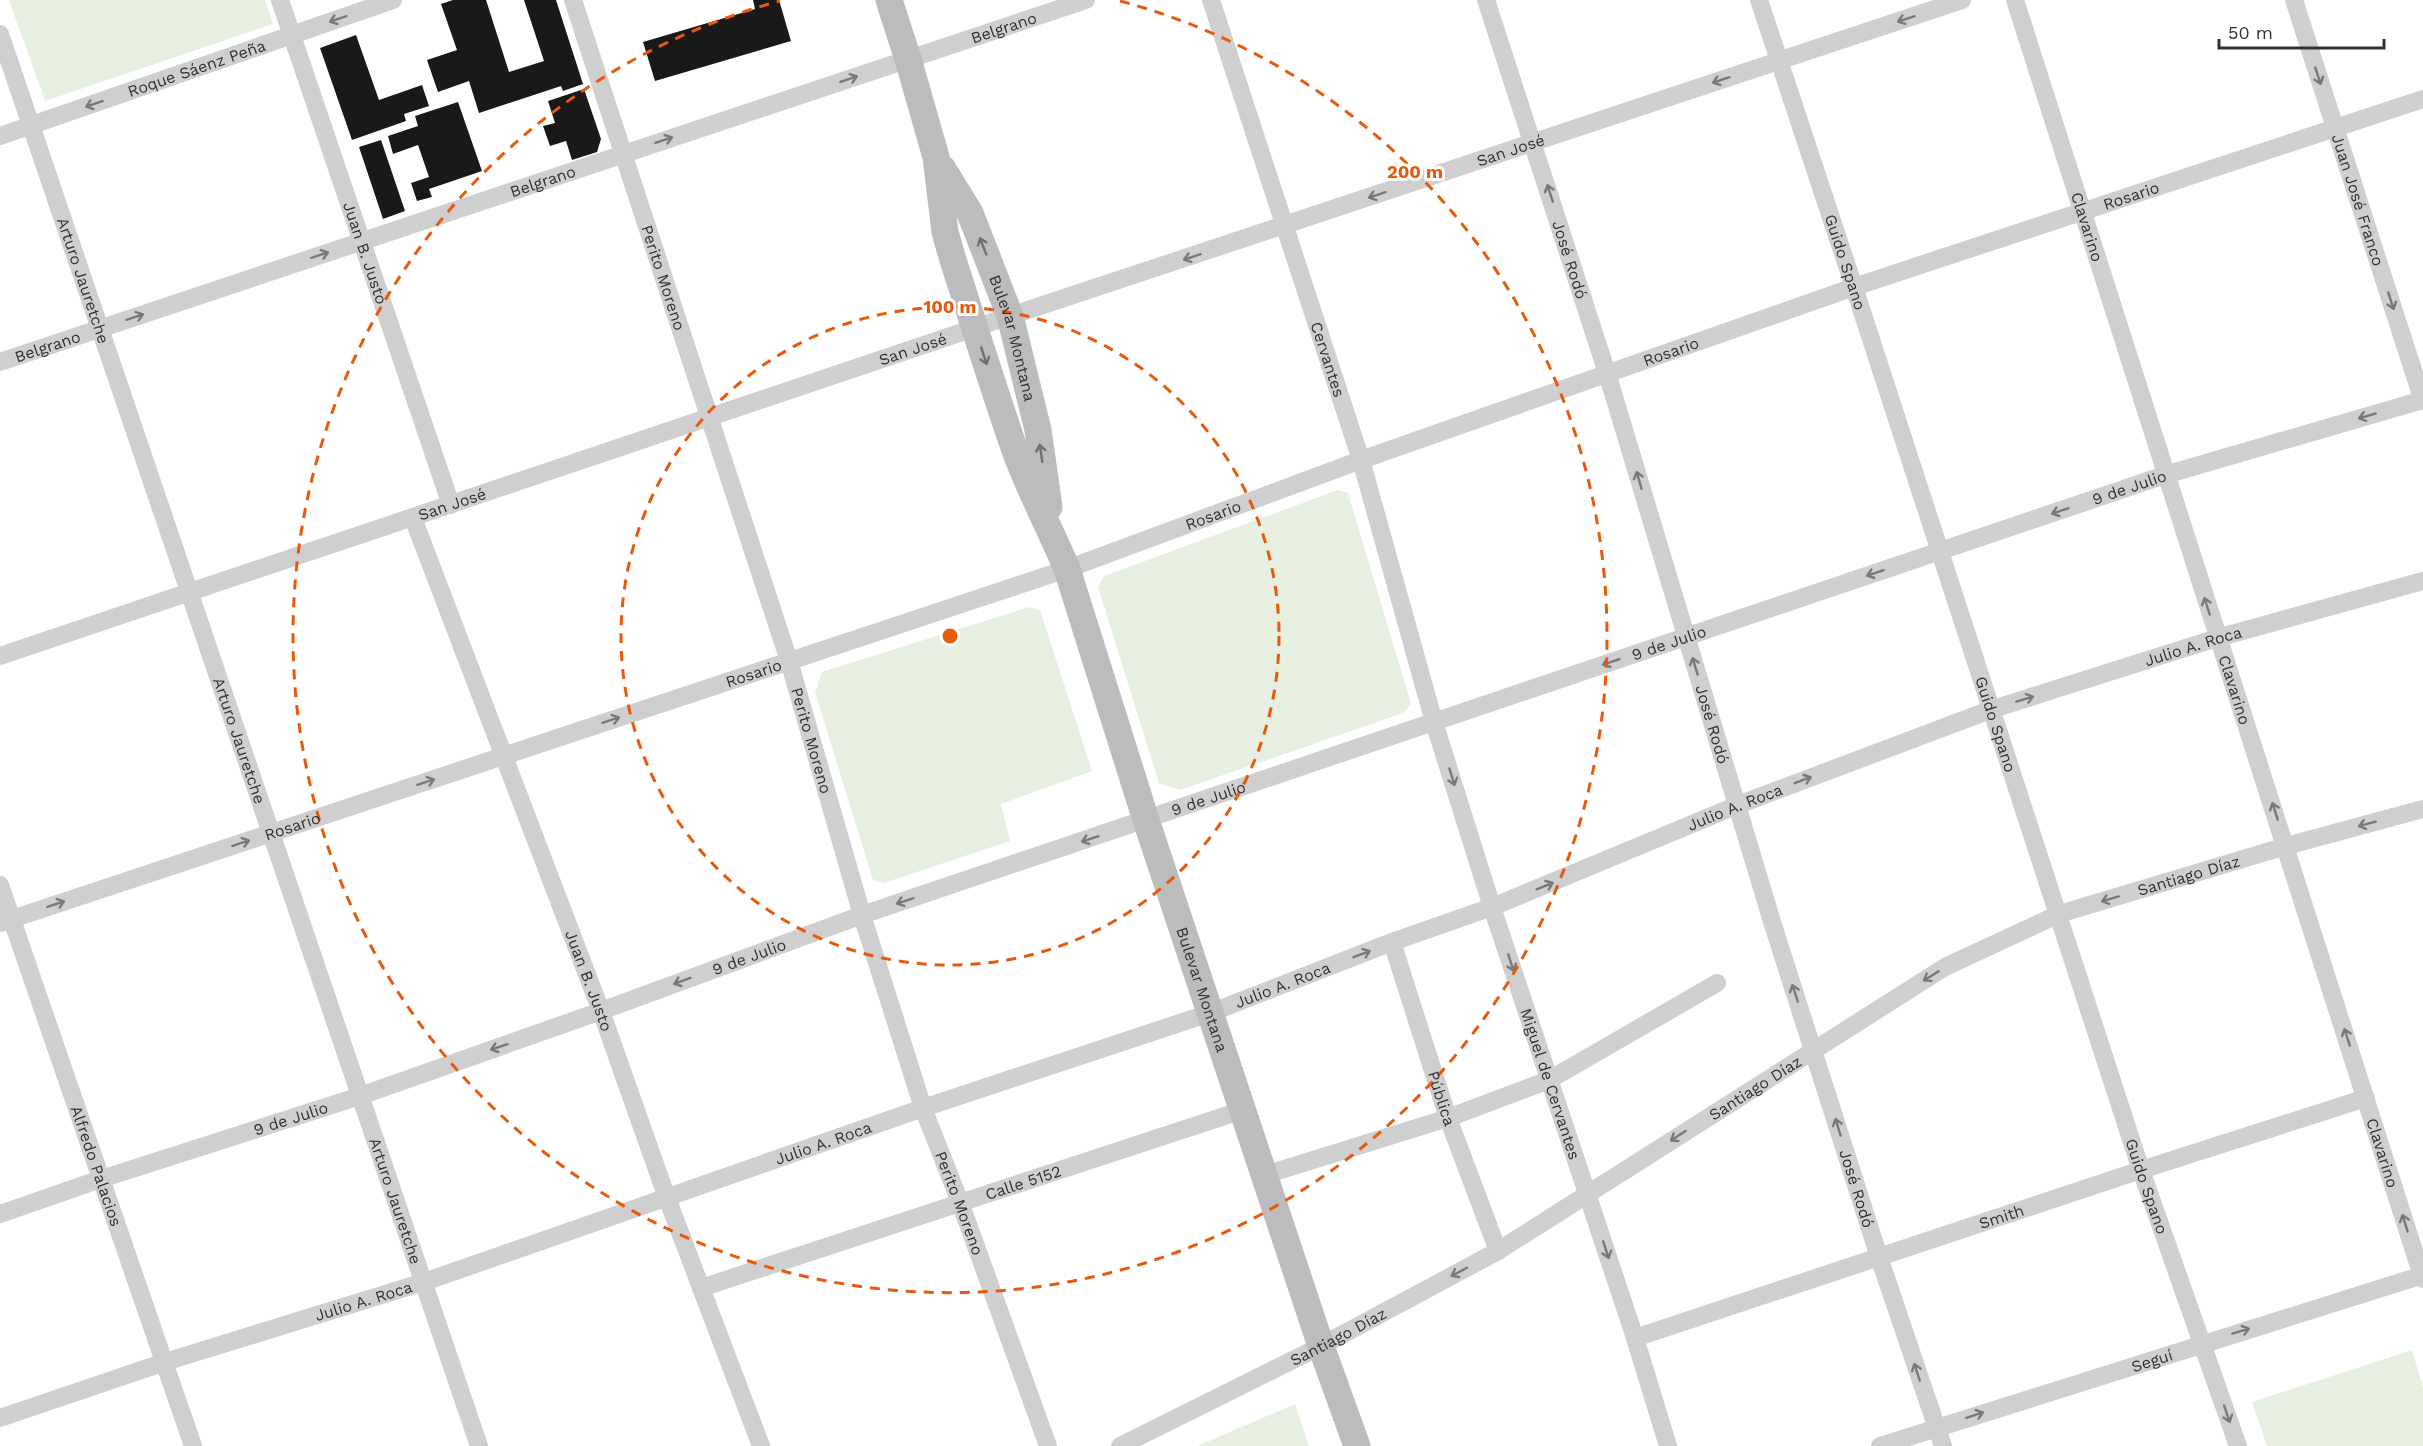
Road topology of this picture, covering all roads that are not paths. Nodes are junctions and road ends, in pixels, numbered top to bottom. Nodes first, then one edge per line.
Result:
1 (280, 0) edge
2 (393, 0) edge
3 (573, 0) edge
4 (889, 0) edge
5 (1086, 0) edge
6 (1211, 0) edge
7 (1486, 0) edge
8 (1759, 0) edge
9 (1962, 0) edge
10 (2014, 0) edge
11 (2294, 0) edge
12 (0, 34) edge
13 (292, 35) junction
14 (908, 59) junction
15 (1779, 61) junction
16 (2423, 99) edge
17 (31, 125) junction
18 (2335, 128) junction
19 (0, 136) edge
20 (1534, 143) junction
21 (624, 154) junction
22 (936, 157) junction
23 (2082, 213) junction
24 (1286, 226) junction
25 (361, 242) junction
26 (1854, 287) junction
27 (1010, 316) junction
28 (975, 328) junction
29 (100, 329) junction
30 (0, 362) edge
31 (1607, 373) junction
32 (2423, 400) edge
33 (710, 418) junction
34 (1361, 460) junction
35 (2165, 475) junction
36 (451, 505) junction
37 (413, 518) junction
38 (1052, 532) junction
39 (1939, 551) junction
40 (1067, 569) junction
41 (2423, 581) edge
42 (189, 592) junction
43 (1686, 637) junction
44 (2217, 638) junction
45 (0, 656) edge
46 (789, 661) junction
47 (1990, 710) junction
48 (1434, 722) junction
49 (504, 756) junction
50 (1738, 805) junction
51 (2423, 809) edge
52 (1146, 820) junction
53 (271, 833) junction
54 (2286, 846) junction
55 (0, 885) edge
56 (1492, 907) junction
57 (2059, 914) junction
58 (862, 915) junction
59 (6, 921) edge
60 (1392, 942) junction
61 (1716, 983) dead end
62 (601, 1011) junction
63 (1210, 1013) junction
64 (1814, 1049) junction
65 (1549, 1080) junction
66 (360, 1096) junction
67 (2367, 1098) junction
68 (923, 1108) junction
69 (1243, 1110) junction
70 (1448, 1118) junction
71 (2141, 1170) junction
72 (1264, 1175) junction
73 (101, 1179) junction
74 (1588, 1194) junction
75 (667, 1198) junction
76 (960, 1202) junction
77 (0, 1214) edge
78 (1498, 1251) junction
79 (1879, 1257) junction
80 (2423, 1276) edge
81 (424, 1282) junction
82 (701, 1288) junction
83 (1635, 1338) junction
84 (2203, 1343) junction
85 (1321, 1346) junction
86 (165, 1362) junction
87 (0, 1418) edge
88 (1935, 1428) junction
89 (193, 1446) edge
90 (479, 1446) edge
91 (761, 1446) edge
92 (1048, 1446) edge
93 (1120, 1446) edge
94 (1357, 1446) edge
95 (1668, 1446) edge
96 (1880, 1446) edge
97 (1942, 1446) edge
98 (2238, 1446) edge

1 - 13 street, Juan B. Justo
2 -> 13 street, Roque Sáenz Peña
3 - 21 street, Perito Moreno
4 - 14 main road, Bulevar Montana
5 - 14 street, Belgrano
6 - 24 street, Cervantes
7 - 20 street, José Rodó
8 - 15 street, Guido Spano
9 -> 15 street, San José
10 - 23 street, Clavarino
11 -> 18 street, Juan José Franco
12 - 17 street, Arturo Jauretche
13 -> 17 street, Roque Sáenz Peña
13 - 25 street, Juan B. Justo
21 -> 14 street, Belgrano
14 - 22 main road, Bulevar Montana
15 -> 20 street, San José
15 - 26 street, Guido Spano
16 - 18 street, Rosario
17 - 19 street, Roque Sáenz Peña
17 - 29 street, Arturo Jauretche
18 - 23 street, Rosario
18 -> 32 street, Juan José Franco
20 -> 24 street, San José
31 -> 20 street, José Rodó
21 - 25 street, Belgrano
21 - 33 street, Perito Moreno
27 -> 22 main road, Bulevar Montana
22 - 28 main road, Bulevar Montana
23 - 26 street, Rosario
23 - 35 street, Clavarino
24 -> 27 street, San José
24 - 34 street, Cervantes
29 -> 25 street, Belgrano
25 - 36 street, Juan B. Justo
26 - 31 street, Rosario
26 - 39 street, Guido Spano
27 - 28 street, San José
38 -> 27 main road, Bulevar Montana
28 - 33 street, San José
28 -> 38 main road, Bulevar Montana
29 - 30 street, Belgrano
29 - 42 street, Arturo Jauretche
31 - 34 street, Rosario
43 -> 31 street, José Rodó
32 -> 35 street, 9 de Julio
33 - 36 street, San José
33 - 46 street, Perito Moreno
34 - 40 street, Rosario
34 - 48 street, Cervantes
35 -> 39 street, 9 de Julio
44 -> 35 street, Clavarino
36 - 37 street, San José
37 - 42 street, San José
37 - 49 street, Juan B. Justo
38 - 40 main road, Bulevar Montana
39 -> 43 street, 9 de Julio
39 - 47 street, Guido Spano
40 - 46 street, Rosario
40 - 52 main road, Bulevar Montana
41 - 44 street, Julio A. Roca
42 - 45 street, San José
42 - 53 street, Arturo Jauretche
43 -> 48 street, 9 de Julio
50 -> 43 street, José Rodó
47 -> 44 street, Julio A. Roca
54 -> 44 street, Clavarino
49 -> 46 street, Rosario
46 - 58 street, Perito Moreno
50 -> 47 street, Julio A. Roca
47 - 57 street, Guido Spano
48 - 52 street, 9 de Julio
48 -> 56 street, Miguel de Cervantes
53 -> 49 street, Rosario
49 - 62 street, Juan B. Justo
56 -> 50 street, Julio A. Roca
64 -> 50 street, José Rodó
51 -> 54 street, Santiago Díaz
52 -> 58 street, 9 de Julio
52 - 63 main road, Bulevar Montana
59 -> 53 street, Rosario
53 - 66 street, Arturo Jauretche
54 -> 57 street, Santiago Díaz
67 -> 54 street, Clavarino
55 - 59 street, Alfredo Palacios
56 - 60 street, Julio A. Roca
56 -> 65 street, Miguel de Cervantes
57 -> 64 street, Santiago Díaz
57 - 71 street, Guido Spano
58 -> 62 street, 9 de Julio
58 - 68 street, Perito Moreno
59 - 73 street, Alfredo Palacios
63 -> 60 street, Julio A. Roca
60 - 70 street, Pública
61 - 65 street
62 -> 66 street, 9 de Julio
62 - 75 street, Juan B. Justo
63 - 68 street, Julio A. Roca
63 - 69 main road, Bulevar Montana
64 -> 74 street, Santiago Díaz
79 -> 64 street, José Rodó
65 - 70 street
65 - 74 street, Miguel de Cervantes
66 - 73 street, 9 de Julio
66 - 81 street, Arturo Jauretche
67 - 71 street, Smith
80 -> 67 street, Clavarino
68 - 75 street, Julio A. Roca
68 - 76 street, Perito Moreno
69 - 72 main road, Bulevar Montana
69 - 76 street, Calle 5152
70 - 72 street
70 - 78 street, Pública
71 - 79 street, Smith
71 - 84 street, Guido Spano
72 - 85 main road, Bulevar Montana
73 - 77 street, 9 de Julio
73 - 86 street, Alfredo Palacios
74 - 78 street, Santiago Díaz
74 -> 83 street, Miguel de Cervantes
75 - 81 street, Julio A. Roca
75 - 82 street, Juan B. Justo
76 - 82 street, Calle 5152
76 - 92 street, Perito Moreno
78 -> 85 street, Santiago Díaz
79 - 83 street, Smith
88 -> 79 street, José Rodó
84 -> 80 street, Seguí
81 - 86 street, Julio A. Roca
81 - 90 street, Arturo Jauretche
82 - 91 street, Juan B. Justo
83 - 95 street, Miguel de Cervantes
88 -> 84 street, Seguí
84 -> 98 street, Guido Spano
85 - 93 street, Santiago Díaz
85 - 94 main road, Bulevar Montana
86 - 87 street, Julio A. Roca
86 - 89 street, Alfredo Palacios
88 - 96 street, Seguí
88 - 97 street, José Rodó

